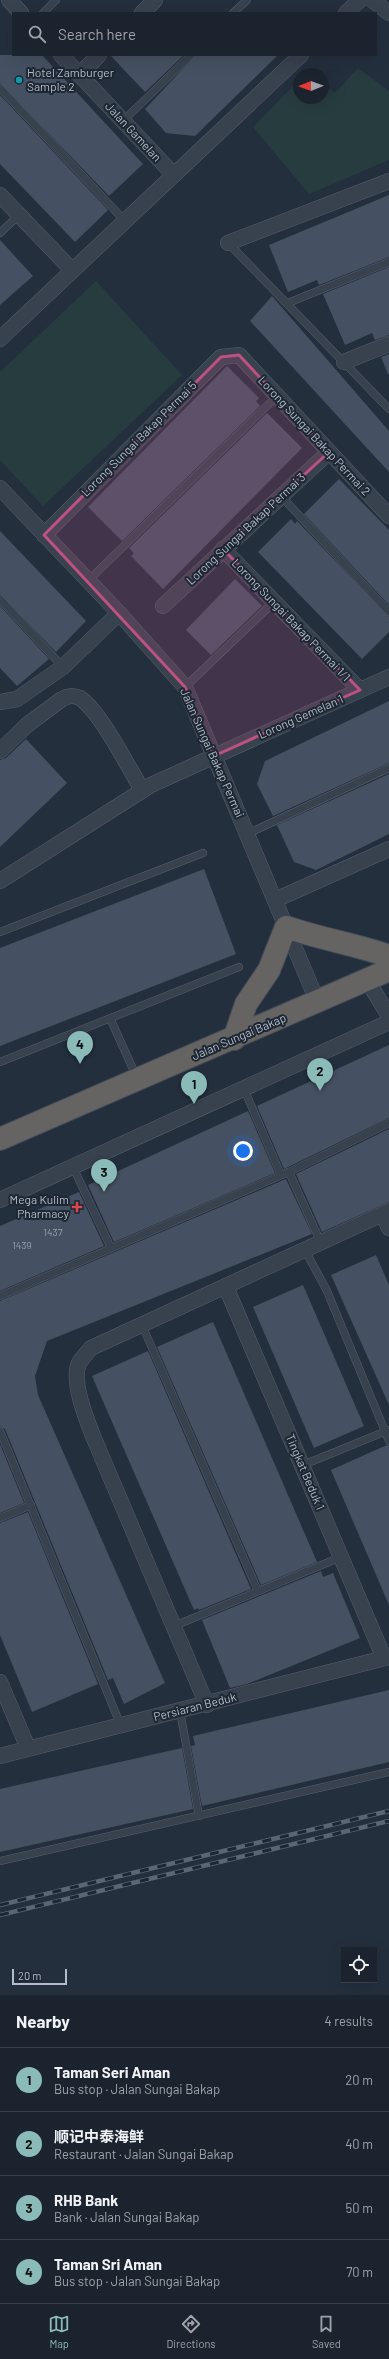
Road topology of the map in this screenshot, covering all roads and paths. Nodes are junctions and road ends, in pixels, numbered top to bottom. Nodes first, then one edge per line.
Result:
1 (9, 0) edge
2 (56, 0) edge
3 (155, 0) edge
4 (247, 0) edge
5 (360, 0) edge
6 (372, 0) edge
7 (20, 12) edge
8 (44, 12) edge
9 (143, 12) edge
10 (234, 12) edge
11 (347, 12) edge
12 (389, 13) edge
13 (62, 56) edge
14 (98, 56) edge
15 (190, 56) edge
16 (300, 56) edge
17 (79, 75) junction
18 (0, 88) edge
19 (123, 121) junction
20 (173, 174) junction
21 (389, 181) edge
22 (0, 195) edge
23 (19, 215) junction
24 (124, 220) junction
25 (0, 233) edge
26 (228, 242) joint
27 (389, 262) edge
28 (72, 270) junction
29 (288, 303) junction
30 (0, 339) edge
31 (389, 344) edge
32 (239, 355) joint
33 (344, 362) junction
34 (277, 396) junction
35 (389, 409) edge
36 (329, 452) junction
37 (0, 488) edge
38 (281, 496) junction
39 (389, 516) edge
40 (44, 535) junction
41 (223, 549) junction
42 (88, 581) junction
43 (0, 599) edge
44 (274, 602) junction
45 (163, 606) dead end
46 (389, 612) edge
47 (119, 613) junction
48 (63, 667) junction
49 (389, 678) edge
50 (185, 688) junction
51 (360, 690) junction
52 (0, 702) edge
53 (0, 751) edge
54 (214, 756) junction
55 (389, 768) edge
56 (142, 790) junction
57 (247, 834) junction
58 (389, 849) edge
59 (203, 853) dead end
60 (0, 881) edge
61 (274, 900) junction
62 (286, 927) junction
63 (0, 932) edge
64 (389, 956) edge
65 (239, 967) dead end
66 (389, 970) edge
67 (367, 980) junction
68 (318, 1002) junction
69 (389, 1016) edge
70 (110, 1018) junction
71 (389, 1022) edge
72 (234, 1039) junction
73 (0, 1062) edge
74 (138, 1080) junction
75 (244, 1089) junction
76 (389, 1124) edge
77 (0, 1139) edge
78 (73, 1167) junction
79 (289, 1172) junction
80 (281, 1175) junction
81 (0, 1200) edge
82 (387, 1218) edge
83 (321, 1243) junction
84 (111, 1248) junction
85 (306, 1250) junction
86 (226, 1287) junction
87 (0, 1296) edge
88 (142, 1325) junction
89 (0, 1430) edge
90 (387, 1430) edge
91 (389, 1441) edge
92 (303, 1466) junction
93 (31, 1506) junction
94 (0, 1518) edge
95 (342, 1557) junction
96 (258, 1591) junction
97 (174, 1626) junction
98 (387, 1657) edge
99 (0, 1682) edge
100 (207, 1705) junction
101 (180, 1711) junction
102 (122, 1726) junction
103 (28, 1748) junction
104 (0, 1756) edge
105 (389, 1772) edge
106 (199, 1816) junction
107 (0, 1861) edge

1 - 7 street
2 - 8 lane
3 - 9 street
4 - 10 lane
5 - 11 street
6 - 12 street
13 - 17 street, Jalan Gamelan
14 - 17 street
15 - 19 lane
16 - 20 street
17 - 19 street, Jalan Gamelan
18 - 24 lane
19 - 20 street, Jalan Gamelan
20 - 24 street
21 - 26 street
22 - 23 street
23 - 25 lane
23 - 28 street
24 - 28 street
26 - 29 lane
27 - 29 lane
28 - 30 street
29 - 33 lane
31 - 33 street
32 - 34 street, Lorong Sungai Bakap Permai 2
32 - 40 street, Lorong Sungai Bakap Permai 5
33 - 35 lane
34 - 36 street, Lorong Sungai Bakap Permai 2
34 - 42 lane
36 - 38 street, Lorong Sungai Bakap Permai 3
36 - 39 street, Lorong Sungai Bakap Permai 2
37 - 40 street, Jalan Sungai Bakap Permai
38 - 41 street, Lorong Sungai Bakap Permai 3
38 - 46 lane
40 - 42 street, Jalan Sungai Bakap Permai
41 - 44 street, Lorong Sungai Bakap Permai 1/1
41 - 45 street, Lorong Sungai Bakap Permai 3
42 - 47 street, Jalan Sungai Bakap Permai
43 - 48 lane
44 - 50 lane
44 - 51 street, Lorong Sungai Bakap Permai 1/1
47 - 48 street
47 - 50 street, Jalan Sungai Bakap Permai
48 - 52 street
49 - 51 street, Lorong Gemelan 1
50 - 54 street, Jalan Sungai Bakap Permai
51 - 54 street, Lorong Gemelan 1
53 - 56 street
54 - 56 street, Lorong Gemelan 1
54 - 57 street, Jalan Sungai Bakap Permai
55 - 57 lane
56 - 60 street, Lorong Gemelan 1
57 - 61 street, Jalan Sungai Bakap Permai
58 - 61 street
59 - 63 lane
61 - 62 street, Jalan Sungai Bakap Permai
62 - 64 highway
62 - 68 street, Jalan Sungai Bakap Permai
62 - 72 highway
65 - 70 lane
66 - 67 highway, Jalan Sungai Bakap
67 - 68 highway, Jalan Sungai Bakap
67 - 69 street
68 - 72 highway, Jalan Sungai Bakap
70 - 73 lane
70 - 74 lane
71 - 75 street
72 - 74 highway, Jalan Sungai Bakap
74 - 77 highway, Jalan Sungai Bakap
75 - 78 street
75 - 80 lane
76 - 79 lane
78 - 81 street
78 - 84 lane
79 - 80 lane
79 - 83 lane
80 - 84 lane
82 - 83 street
83 - 85 street
84 - 87 lane
85 - 86 street
85 - 90 lane
86 - 88 street
86 - 92 street, Tingkat Beduk 1
88 - 96 lane
88 - 97 street
89 - 93 lane
90 - 91 lane
90 - 92 lane
92 - 95 street, Tingkat Beduk 1
93 - 94 lane
93 - 102 lane
95 - 96 lane
95 - 98 street, Tingkat Beduk 1
96 - 97 lane
97 - 100 street
98 - 100 street, Persiaran Beduk
99 - 103 street
100 - 101 street, Persiaran Beduk
101 - 102 street, Persiaran Beduk
101 - 106 lane
102 - 103 street, Persiaran Beduk
103 - 104 street, Persiaran Beduk
105 - 106 lane
106 - 107 lane

